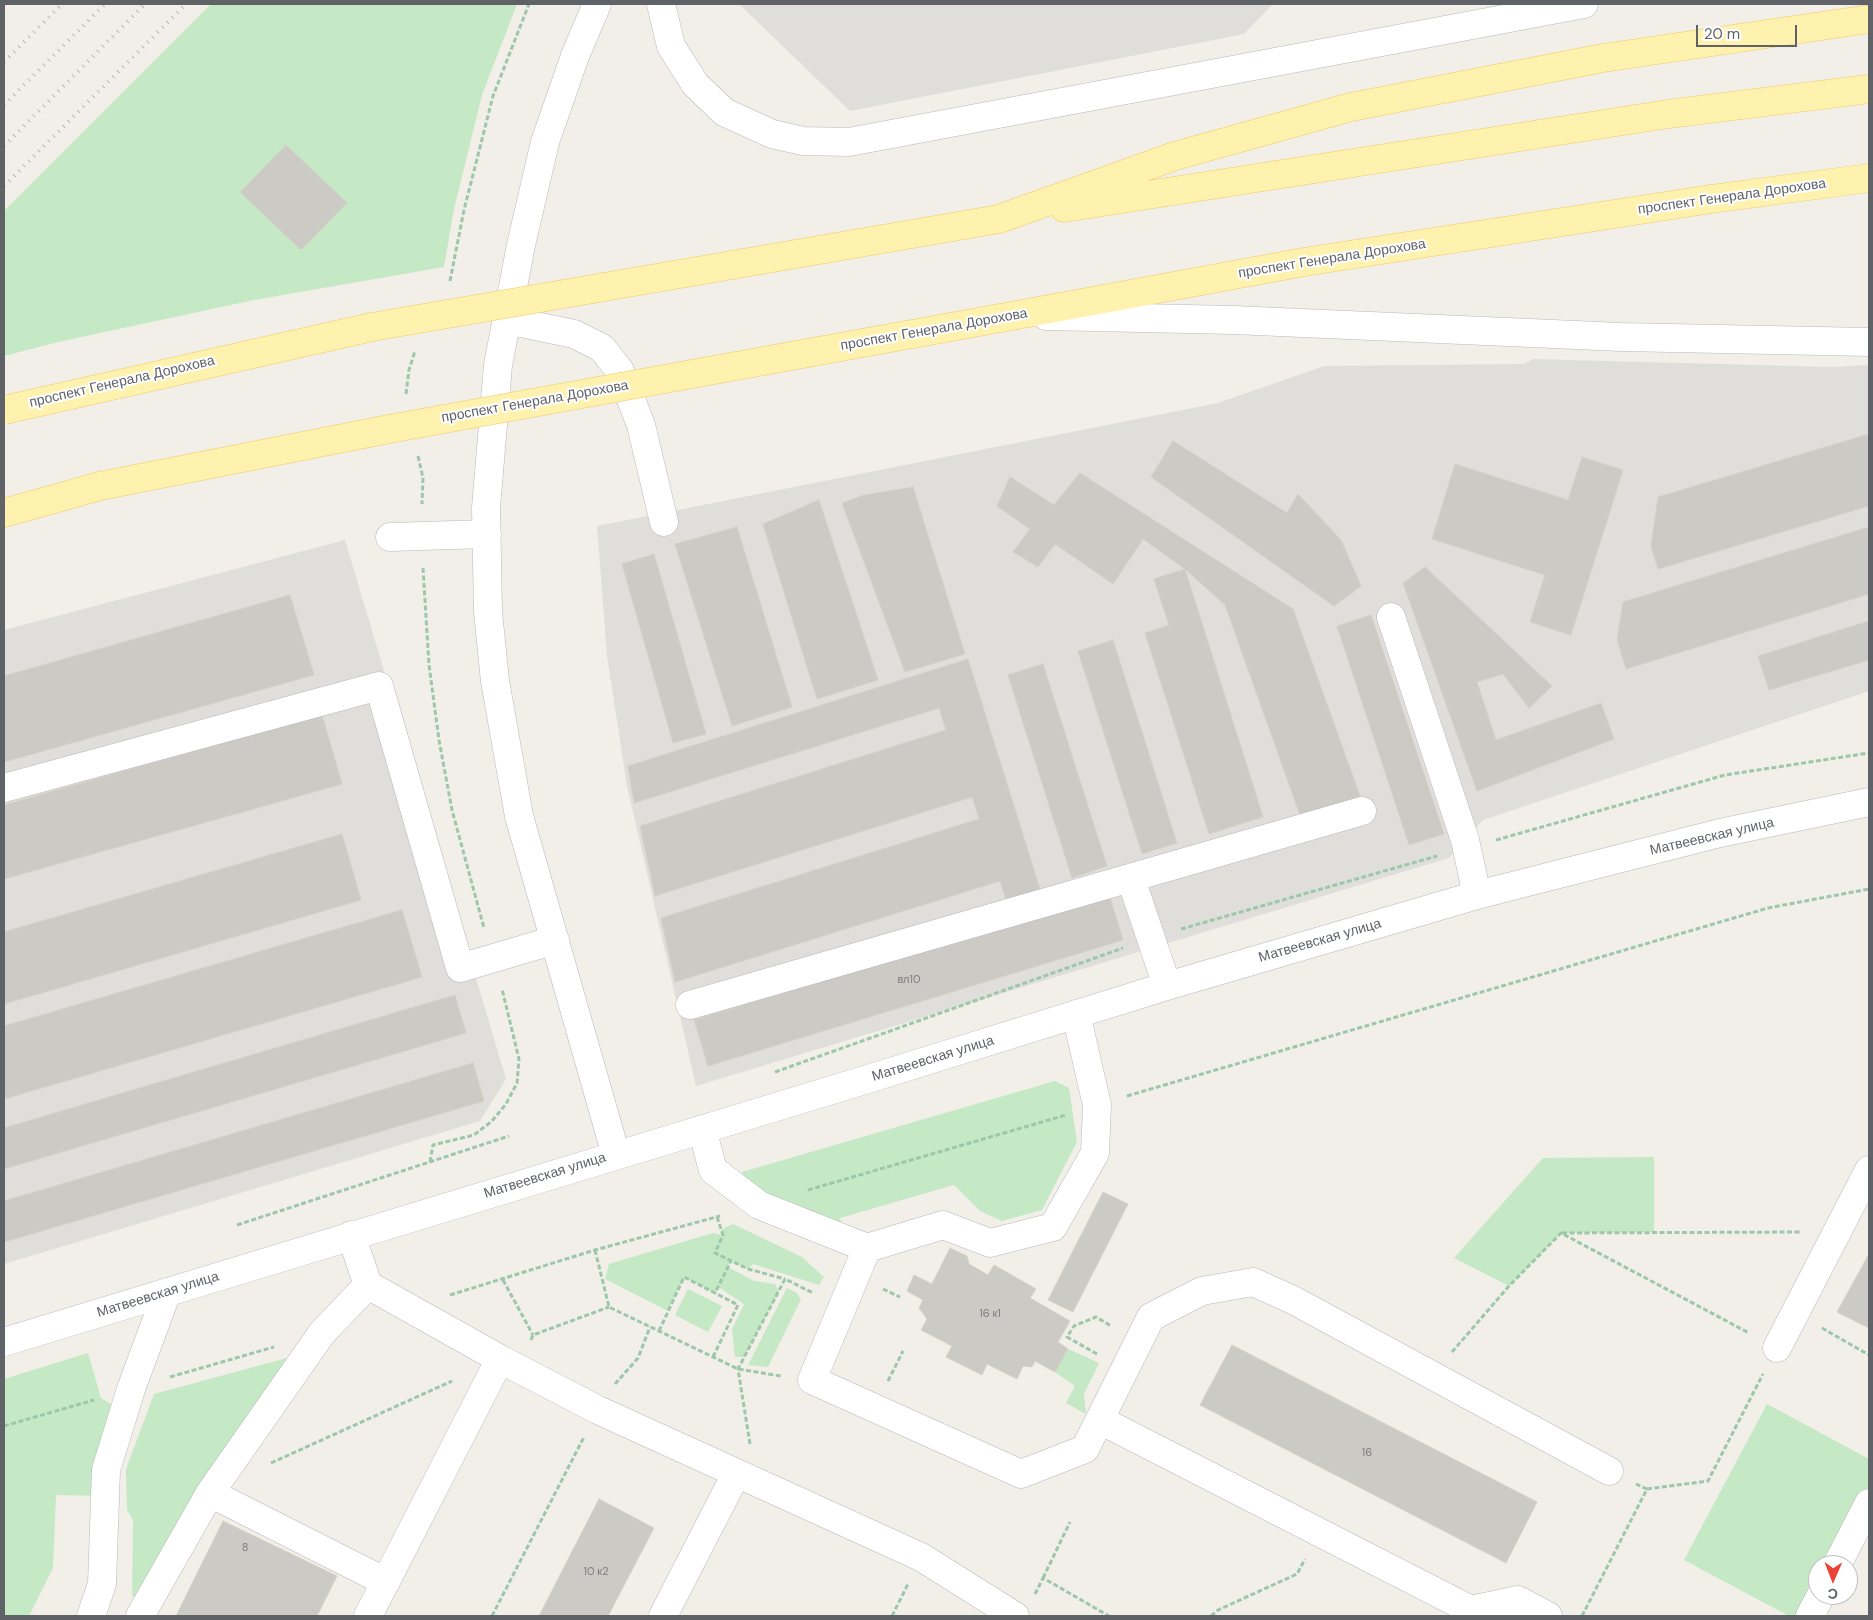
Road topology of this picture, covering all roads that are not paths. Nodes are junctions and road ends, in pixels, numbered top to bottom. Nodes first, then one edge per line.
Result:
1 (597, 4) edge
2 (661, 4) edge
3 (1584, 4) edge
4 (1869, 20) edge
5 (1869, 89) edge
6 (1869, 178) edge
7 (998, 219) junction
8 (1017, 315) junction
9 (507, 320) junction
10 (1869, 342) edge
11 (4, 410) edge
12 (4, 513) edge
13 (664, 522) dead end
14 (487, 534) junction
15 (390, 537) dead end
16 (1392, 617) dead end
17 (4, 788) edge
18 (1869, 802) edge
19 (1362, 811) dead end
20 (1131, 879) junction
21 (1478, 896) junction
22 (555, 940) junction
23 (1167, 986) junction
24 (690, 1005) dead end
25 (1076, 1014) junction
26 (702, 1129) junction
27 (616, 1155) junction
28 (1869, 1170) edge
29 (351, 1235) junction
30 (867, 1248) junction
31 (368, 1285) junction
32 (167, 1292) junction
33 (4, 1342) edge
34 (1777, 1348) road end
35 (509, 1364) junction
36 (1100, 1420) junction
37 (1609, 1471) road end
38 (736, 1474) junction
39 (210, 1493) junction
40 (1869, 1502) edge
41 (1842, 1555) edge
42 (386, 1582) junction
43 (1023, 1609) edge
44 (91, 1616) edge
45 (140, 1616) edge
46 (368, 1616) edge
47 (663, 1616) edge
48 (1548, 1616) edge

1 - 9 street
2 - 3 street
4 - 7 main road
5 - 7 main road, проспект Генерала Дорохова
6 - 8 main road, проспект Генерала Дорохова
7 - 11 main road, проспект Генерала Дорохова, bridge
8 - 10 street
8 - 12 main road, проспект Генерала Дорохова, bridge
9 - 13 street
9 - 14 street
14 - 15 street
14 - 22 street
16 - 21 street
17 - 22 street
18 - 21 street, Матвеевская улица
19 - 20 street
20 - 23 street
20 - 24 street
21 - 23 street, Матвеевская улица
22 - 27 street
23 - 25 street, Матвеевская улица
25 - 26 street, Матвеевская улица
25 - 30 street
26 - 27 street, Матвеевская улица
26 - 30 street
27 - 29 street, Матвеевская улица
28 - 34 street
29 - 31 street
29 - 32 street, Матвеевская улица
30 - 36 street
31 - 35 street
31 - 39 street
32 - 33 street, Матвеевская улица
32 - 44 street
35 - 38 street
35 - 42 street
36 - 37 street
36 - 48 street
38 - 43 street
38 - 47 street
39 - 42 street
39 - 45 street
40 - 41 street
42 - 46 street

